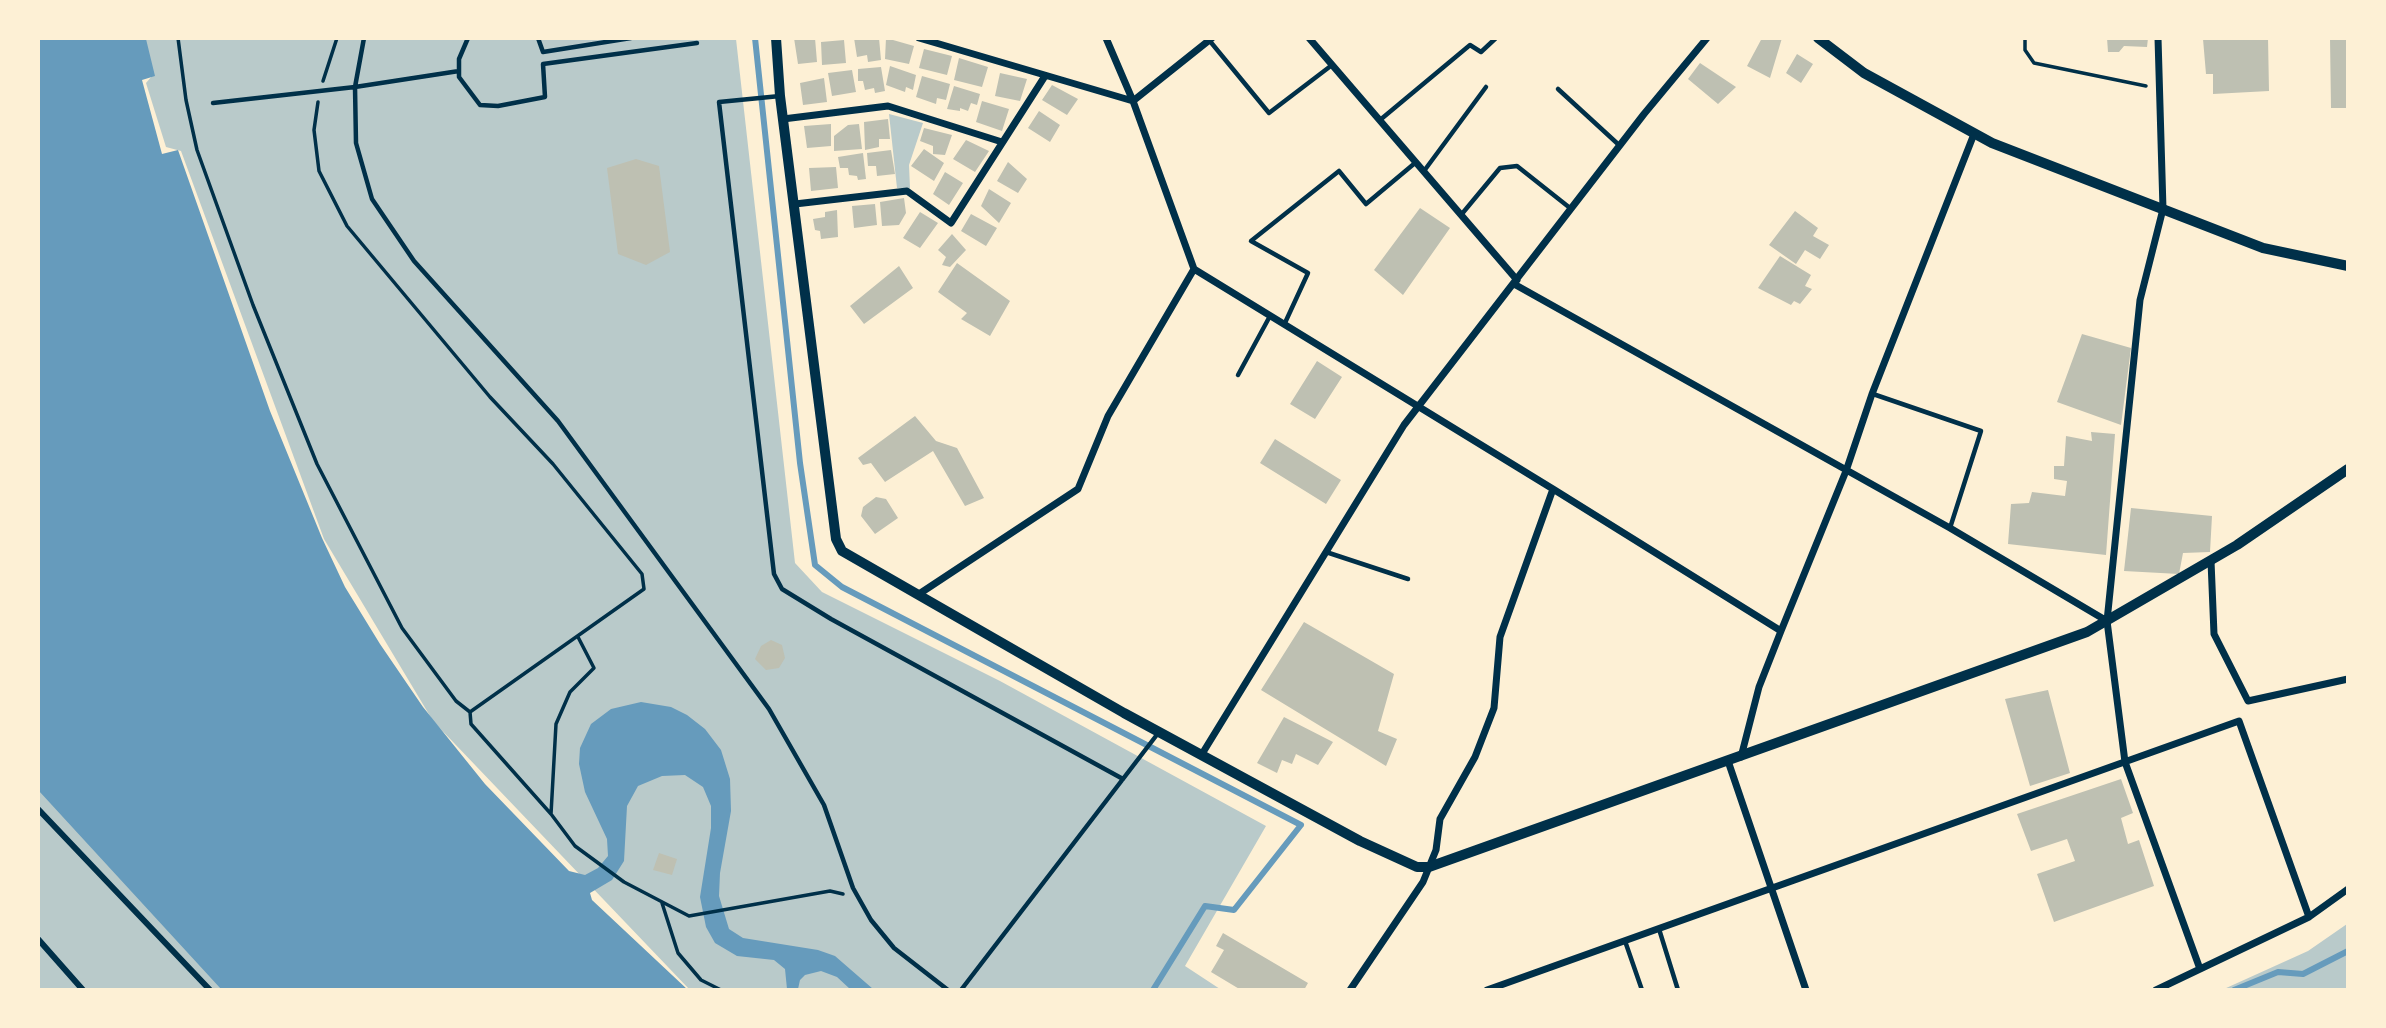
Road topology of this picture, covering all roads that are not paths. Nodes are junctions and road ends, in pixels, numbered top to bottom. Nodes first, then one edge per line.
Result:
1 (364, 38) edge
2 (468, 38) edge
3 (538, 38) edge
4 (631, 38) edge
5 (776, 38) edge
6 (919, 38) edge
7 (1105, 38) edge
8 (1309, 38) edge
9 (1496, 38) edge
10 (1707, 38) edge
11 (1818, 38) edge
12 (2158, 38) edge
13 (1211, 39) edge
14 (697, 43) dead end
15 (1332, 65) junction
16 (459, 71) junction
17 (1045, 76) junction
18 (355, 87) junction
19 (1486, 87) dead end
20 (1558, 89) dead end
21 (780, 96) junction
22 (1133, 101) junction
23 (213, 103) dead end
24 (783, 119) junction
25 (1380, 120) junction
26 (1974, 134) junction
27 (1002, 142) junction
28 (1620, 145) junction
29 (1416, 162) junction
30 (1424, 172) junction
31 (795, 204) junction
32 (1571, 209) junction
33 (2163, 209) junction
34 (1461, 215) junction
35 (2347, 266) edge
36 (1194, 269) junction
37 (1515, 282) junction
38 (1270, 316) junction
39 (1284, 325) junction
40 (1238, 375) dead end
41 (1872, 394) junction
42 (1416, 407) junction
43 (2347, 470) edge
44 (1846, 471) junction
45 (1553, 489) junction
46 (1950, 528) junction
47 (1325, 552) junction
48 (2211, 561) junction
49 (1408, 579) dead end
50 (919, 594) junction
51 (2107, 621) junction
52 (1781, 631) junction
53 (2347, 679) edge
54 (1159, 731) junction
55 (1202, 754) junction
56 (1741, 757) junction
57 (1728, 761) junction
58 (2125, 762) junction
59 (1123, 779) junction
60 (38, 809) edge
61 (1429, 867) junction
62 (1771, 889) junction
63 (2347, 889) edge
64 (2309, 917) junction
65 (1659, 929) junction
66 (38, 939) edge
67 (1625, 941) junction
68 (2200, 969) junction
69 (1505, 987) edge
70 (83, 989) edge
71 (210, 989) edge
72 (948, 989) edge
73 (961, 989) edge
74 (1350, 989) edge
75 (1487, 989) edge
76 (1643, 989) edge
77 (1678, 989) edge
78 (1806, 989) edge
79 (2156, 989) edge

1 - 18 lane
2 - 16 lane
3 - 4 lane
5 - 21 street
6 - 17 street
7 - 22 street
8 - 15 street
9 - 25 lane
10 - 28 street
11 - 26 street
12 - 33 street
13 - 15 lane
13 - 22 street
14 - 16 lane
15 - 25 street
16 - 18 lane
17 - 22 street
17 - 27 street
18 - 23 lane
18 - 72 lane
19 - 30 lane
20 - 28 lane
21 - 24 street
21 - 59 lane
22 - 36 street
24 - 27 street
24 - 31 street
25 - 29 street
26 - 33 street
26 - 41 street
27 - 31 street
28 - 32 street
29 - 30 street
29 - 39 lane
30 - 34 street
31 - 50 street
32 - 34 lane
32 - 37 street
33 - 35 street
33 - 51 street
34 - 37 street
36 - 38 street
36 - 50 street
37 - 42 street
37 - 44 street
38 - 39 street
38 - 40 lane
39 - 42 street
41 - 44 street
41 - 46 lane
42 - 45 street
42 - 47 street
43 - 48 street
44 - 46 street
44 - 52 street
45 - 52 street
45 - 61 street
46 - 51 street
47 - 49 lane
47 - 55 street
48 - 51 street
48 - 53 street
50 - 54 street
51 - 56 street
51 - 58 street
52 - 56 street
54 - 55 street
54 - 59 lane
55 - 61 street
56 - 57 street
57 - 61 street
57 - 62 street
58 - 62 street
58 - 64 street
58 - 68 street
59 - 73 lane
60 - 71 street
61 - 74 street
62 - 65 street
62 - 78 street
63 - 64 street
64 - 68 street
65 - 67 street
65 - 77 lane
66 - 70 street
67 - 69 street
67 - 76 lane
68 - 79 street
69 - 75 street

